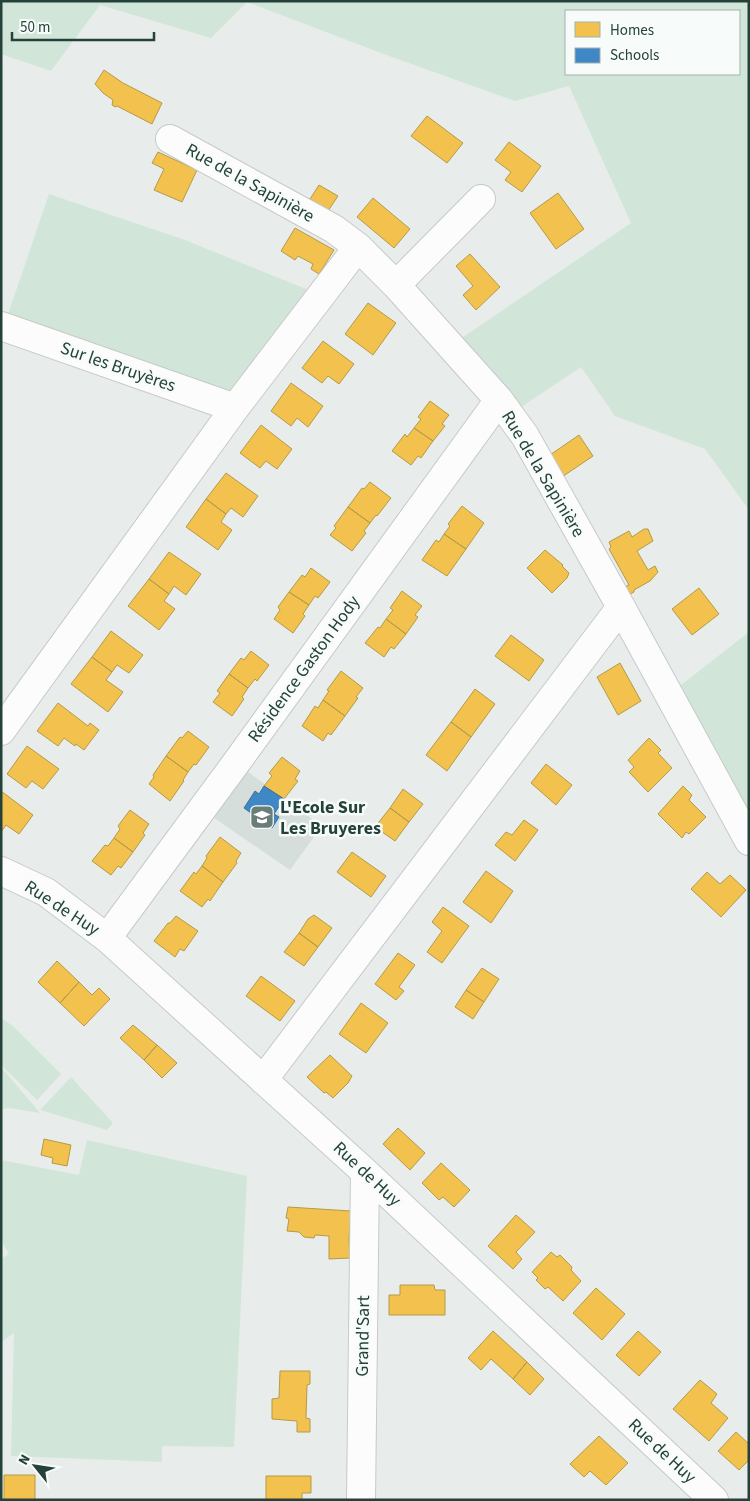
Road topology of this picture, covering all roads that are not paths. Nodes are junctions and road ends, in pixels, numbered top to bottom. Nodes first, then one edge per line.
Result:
1 (170, 139) dead end
2 (481, 199) dead end
3 (358, 247) junction
4 (396, 285) junction
5 (1, 326) edge
6 (499, 400) junction
7 (235, 408) junction
8 (621, 607) junction
9 (1, 731) edge
10 (749, 841) edge
11 (1, 871) edge
12 (107, 938) junction
13 (263, 1080) junction
14 (365, 1172) junction
15 (362, 1500) edge
16 (714, 1500) edge

1 - 3 street, Rue de la Sapinière
2 - 4 street
3 - 4 street, Rue de la Sapinière
3 - 7 street
4 - 6 street, Rue de la Sapinière
5 - 7 street, Sur les Bruyères
6 - 8 street, Rue de la Sapinière
6 - 12 street, Résidence Gaston Hody
7 - 9 street
8 - 10 street, Rue de la Sapinière
8 - 13 street
11 - 12 street, Rue de Huy
12 - 13 street, Rue de Huy
13 - 14 street, Rue de Huy
14 - 15 street, Grand'Sart
14 - 16 street, Rue de Huy

